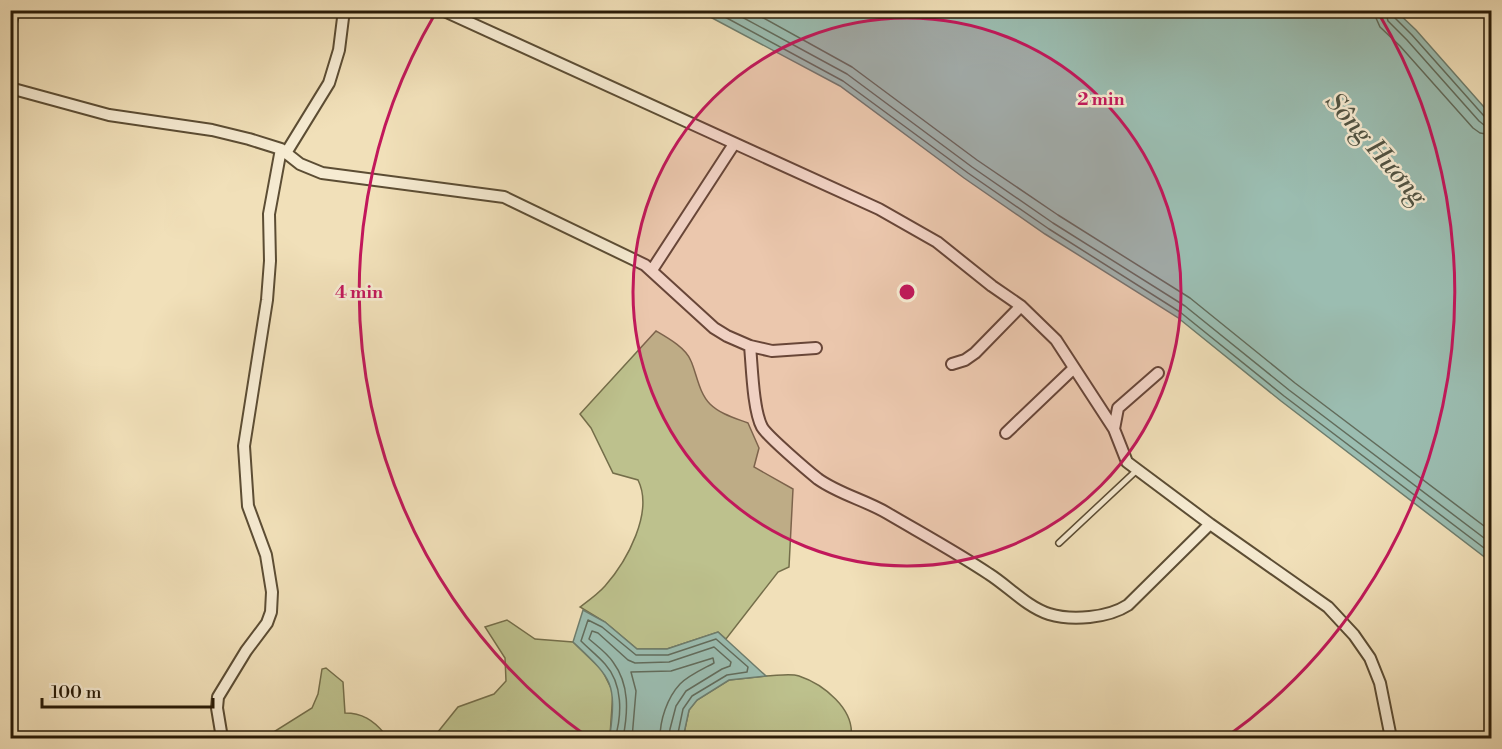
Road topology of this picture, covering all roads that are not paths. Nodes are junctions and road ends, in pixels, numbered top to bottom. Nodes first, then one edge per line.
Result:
1 (14, 10) edge
2 (344, 10) edge
3 (442, 10) edge
4 (10, 27) edge
5 (10, 88) edge
6 (734, 144) junction
7 (284, 151) junction
8 (652, 270) junction
9 (1021, 306) junction
10 (750, 346) junction
11 (816, 348) dead end
12 (952, 364) dead end
13 (1074, 368) junction
14 (1158, 373) dead end
15 (1114, 429) junction
16 (1006, 433) dead end
17 (1138, 470) junction
18 (1210, 524) junction
19 (1059, 543) dead end
20 (222, 738) edge
21 (1392, 738) edge

1 - 4 street
2 - 7 street
3 - 6 street
5 - 7 street
6 - 8 street
6 - 9 street
7 - 8 street
7 - 20 street
8 - 10 street
9 - 12 street
9 - 13 street
10 - 11 street
10 - 18 street
13 - 15 street
13 - 16 street
14 - 15 street
15 - 17 street
17 - 18 street
17 - 19 lane
18 - 21 street

